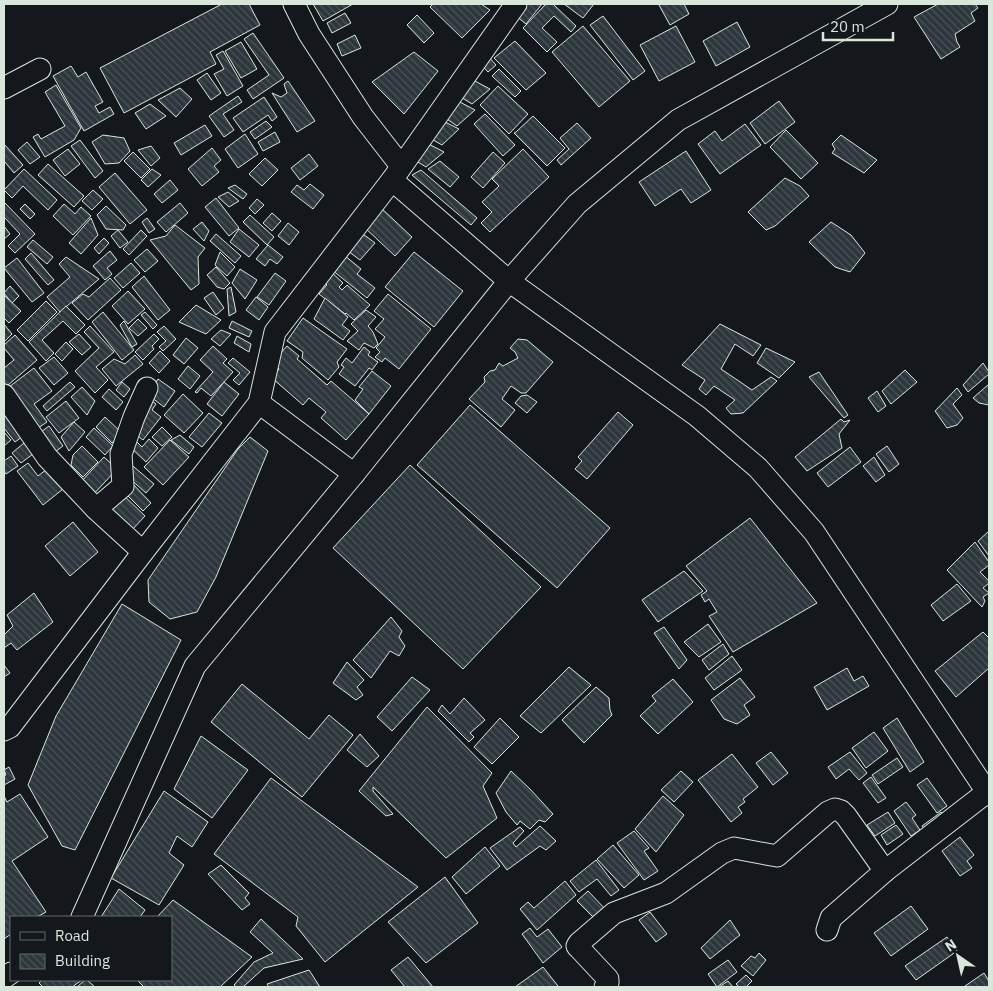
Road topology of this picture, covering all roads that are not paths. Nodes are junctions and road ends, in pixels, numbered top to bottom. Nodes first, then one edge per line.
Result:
1 (294, 4) edge
2 (516, 4) edge
3 (887, 4) edge
4 (40, 68) dead end
5 (4, 88) edge
6 (397, 173) junction
7 (509, 281) junction
8 (147, 388) dead end
9 (4, 395) edge
10 (259, 403) junction
11 (354, 474) junction
12 (96, 509) junction
13 (143, 552) junction
14 (4, 730) edge
15 (988, 794) edge
16 (885, 871) junction
17 (82, 916) edge
18 (827, 930) dead end
19 (605, 987) edge

1 - 6 street
2 - 6 street
3 - 7 street
4 - 5 street
6 - 7 street
6 - 10 street
7 - 11 street
7 - 15 street
8 - 12 street
9 - 12 street
10 - 11 street
10 - 13 street
11 - 17 street
12 - 13 street
13 - 14 street
15 - 16 street
16 - 18 street
16 - 19 street

